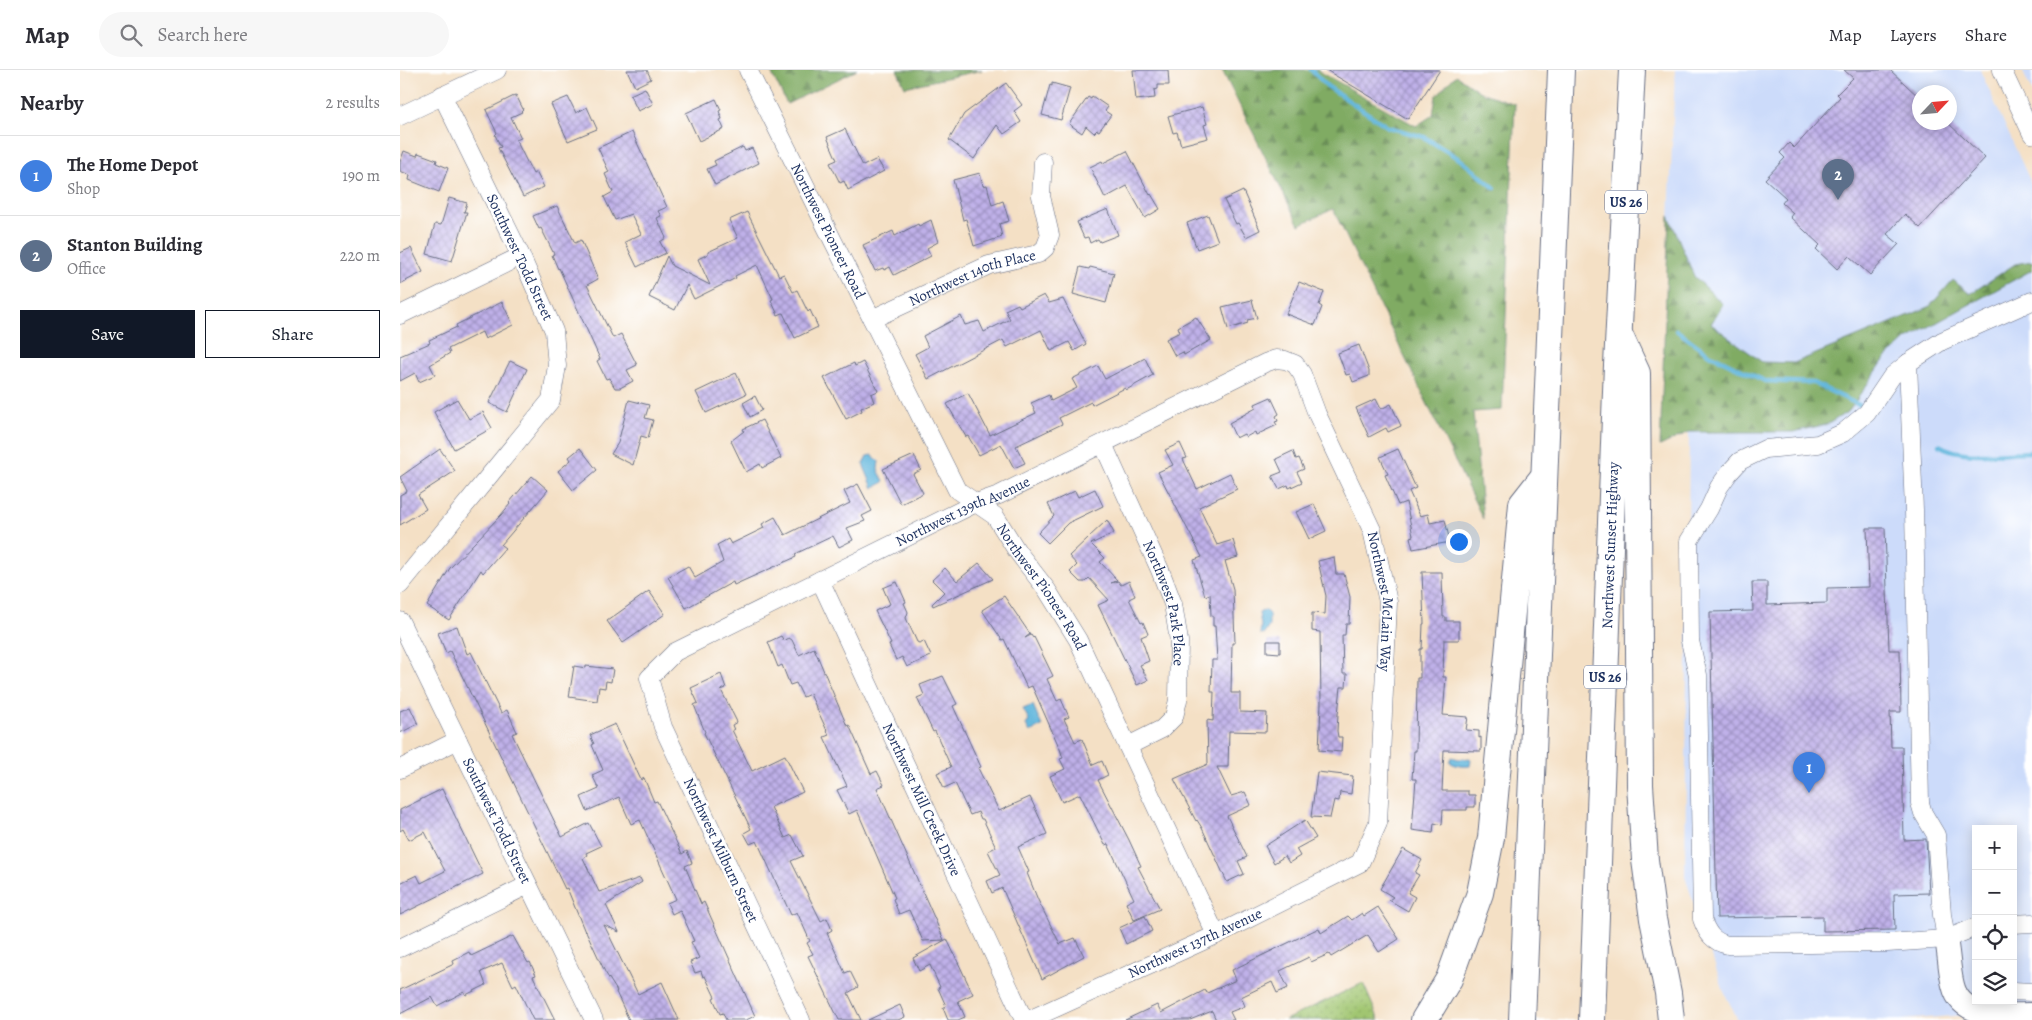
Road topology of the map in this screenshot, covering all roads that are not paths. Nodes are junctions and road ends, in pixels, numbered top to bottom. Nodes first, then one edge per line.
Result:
1 (497, 70) edge
2 (748, 70) edge
3 (1562, 70) edge
4 (1632, 70) edge
5 (2002, 70) edge
6 (442, 96) junction
7 (400, 116) edge
8 (2032, 134) edge
9 (1043, 162) dead end
10 (522, 256) junction
11 (2032, 301) edge
12 (400, 314) edge
13 (872, 319) junction
14 (1619, 333) junction
15 (1286, 360) joint
16 (1908, 363) junction
17 (1103, 444) junction
18 (1544, 476) junction
19 (976, 503) junction
20 (820, 580) junction
21 (400, 585) edge
22 (400, 622) edge
23 (649, 678) joint
24 (458, 740) junction
25 (1128, 746) junction
26 (400, 769) edge
27 (1360, 862) joint
28 (528, 885) junction
29 (2032, 923) edge
30 (2017, 924) edge
31 (1972, 928) edge
32 (1216, 934) junction
33 (1946, 938) junction
34 (400, 948) edge
35 (2017, 991) edge
36 (2032, 992) edge
37 (1668, 993) junction
38 (2032, 1014) edge
39 (594, 1020) edge
40 (801, 1020) edge
41 (1024, 1020) edge
42 (1029, 1020) edge
43 (1424, 1020) edge
44 (1522, 1020) edge
45 (1592, 1020) edge
46 (1671, 1020) edge
47 (1682, 1020) edge

1 - 6 street
2 - 13 street, Northwest Pioneer Road
3 - 18 highway
4 - 14 highway, Northwest Sunset Highway / US 26
5 - 8 street
6 - 7 street
6 - 10 street, Southwest Todd Street
9 - 13 street, Northwest 140th Place
10 - 12 street
10 - 21 street, Southwest Todd Street
11 - 16 street
13 - 19 street, Northwest Pioneer Road
14 - 37 highway
14 - 45 highway, Northwest Sunset Highway / US 26
15 - 17 street, Northwest 139th Avenue
15 - 27 street, Northwest McLain Way
16 - 33 street
16 - 33 street
17 - 19 street, Northwest 139th Avenue
17 - 25 street, Northwest Park Place
18 - 43 highway
18 - 44 highway
19 - 20 street, Northwest 139th Avenue
19 - 25 street, Northwest Pioneer Road
20 - 23 street, Northwest 139th Avenue
20 - 41 street, Northwest Mill Creek Drive
22 - 24 street, Southwest Todd Street
23 - 40 street, Northwest Milburn Street
24 - 26 street
24 - 28 street, Southwest Todd Street
25 - 32 street, Northwest Pioneer Road
27 - 32 street, Northwest 137th Avenue
28 - 34 street
28 - 39 street, Southwest Todd Street
29 - 30 street
31 - 33 street
32 - 42 street, Northwest 137th Avenue
33 - 38 main road
35 - 36 street
37 - 46 highway
37 - 47 highway

